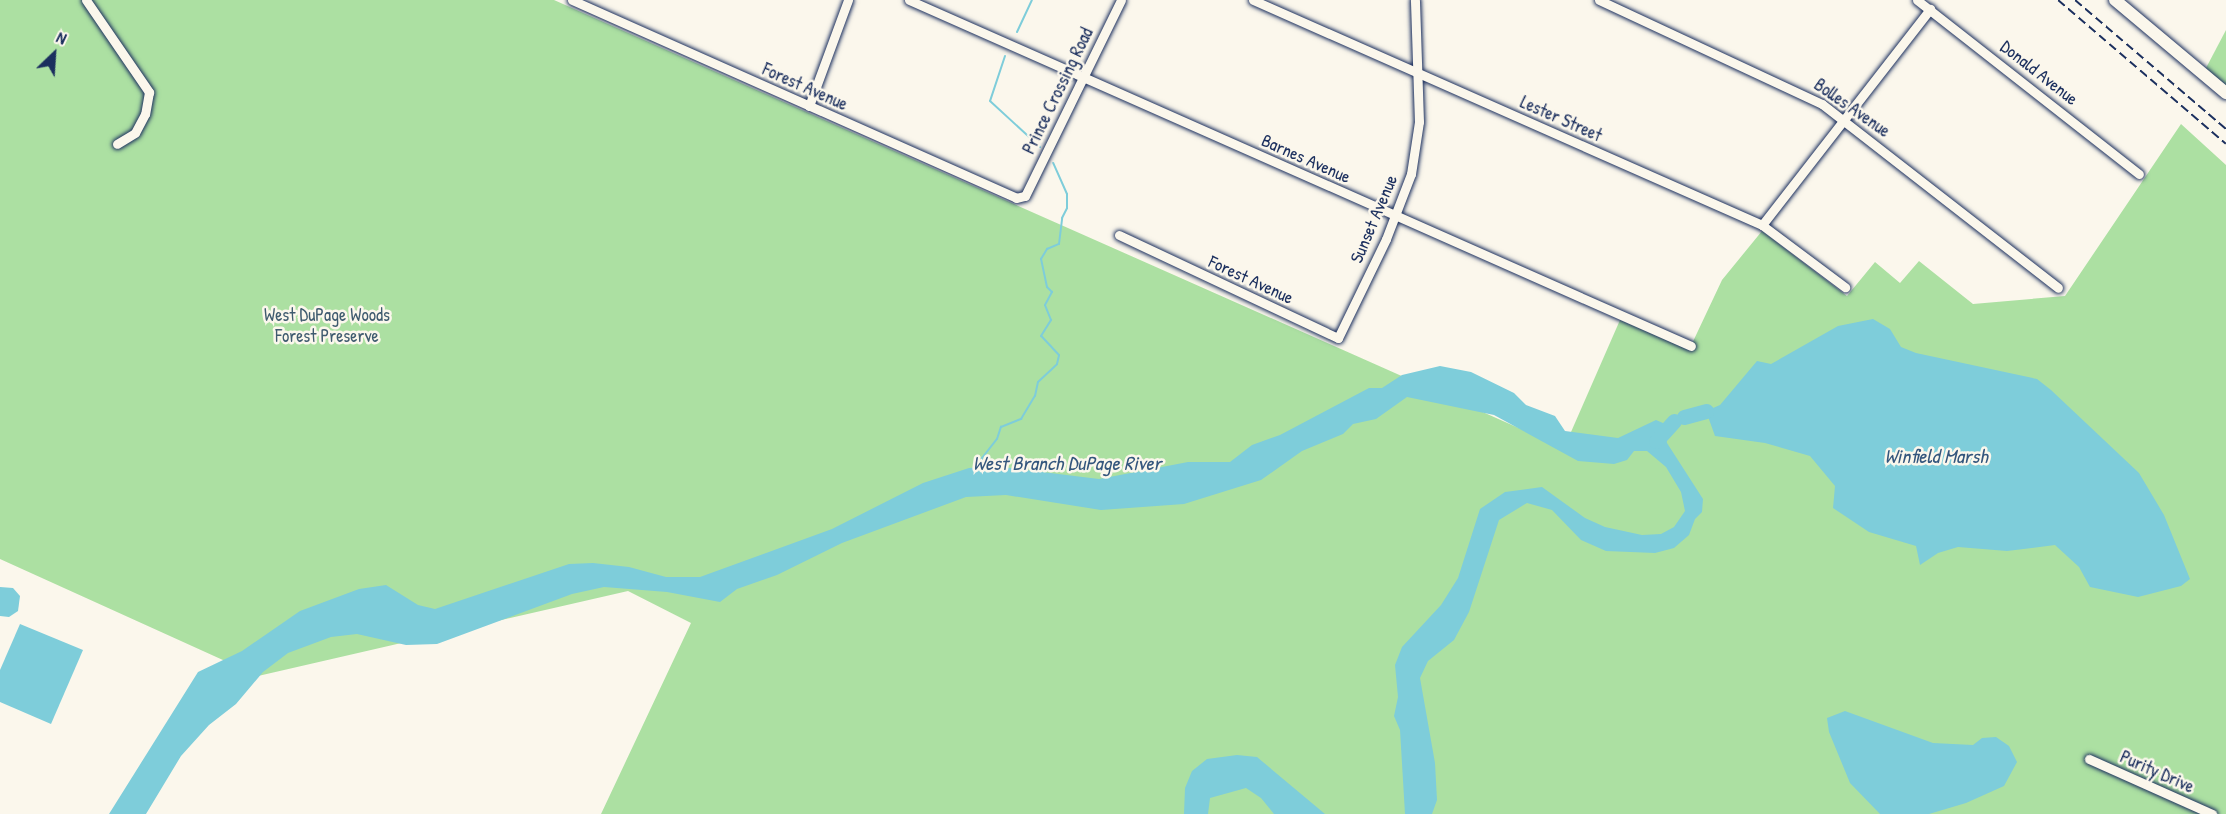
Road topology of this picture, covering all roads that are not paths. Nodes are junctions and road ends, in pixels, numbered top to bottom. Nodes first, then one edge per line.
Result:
1 (86, 0) edge
2 (572, 0) edge
3 (848, 0) edge
4 (909, 0) edge
5 (1121, 0) edge
6 (1253, 0) edge
7 (1415, 0) edge
8 (1599, 0) edge
9 (1917, 0) edge
10 (2115, 0) edge
11 (1930, 9) junction
12 (1417, 73) junction
13 (1083, 78) junction
14 (2226, 93) edge
15 (809, 106) junction
16 (1843, 119) junction
17 (117, 144) dead end
18 (2139, 174) dead end
19 (1026, 196) joint
20 (1396, 217) junction
21 (1762, 225) junction
22 (1119, 235) dead end
23 (1845, 287) dead end
24 (2058, 288) dead end
25 (1338, 338) joint
26 (1691, 346) dead end
27 (2089, 759) dead end
28 (2212, 814) edge

1 - 17 street
2 - 15 street, Forest Avenue
3 - 15 street
4 - 13 street, Barnes Avenue
5 - 13 street, Prince Crossing Road
6 - 12 street, Lester Street
7 - 12 street, Sunset Avenue
8 - 16 street, Bolles Avenue
9 - 11 street, Donald Avenue
10 - 14 street
11 - 16 street
11 - 18 street, Donald Avenue
12 - 20 street, Sunset Avenue
12 - 21 street, Lester Street
13 - 19 street, Prince Crossing Road
13 - 20 street, Barnes Avenue
15 - 19 street, Forest Avenue
16 - 21 street
16 - 24 street, Bolles Avenue
20 - 25 street, Sunset Avenue
20 - 26 street, Barnes Avenue
21 - 23 street, Lester Street
22 - 25 street, Forest Avenue
27 - 28 street, Purity Drive

